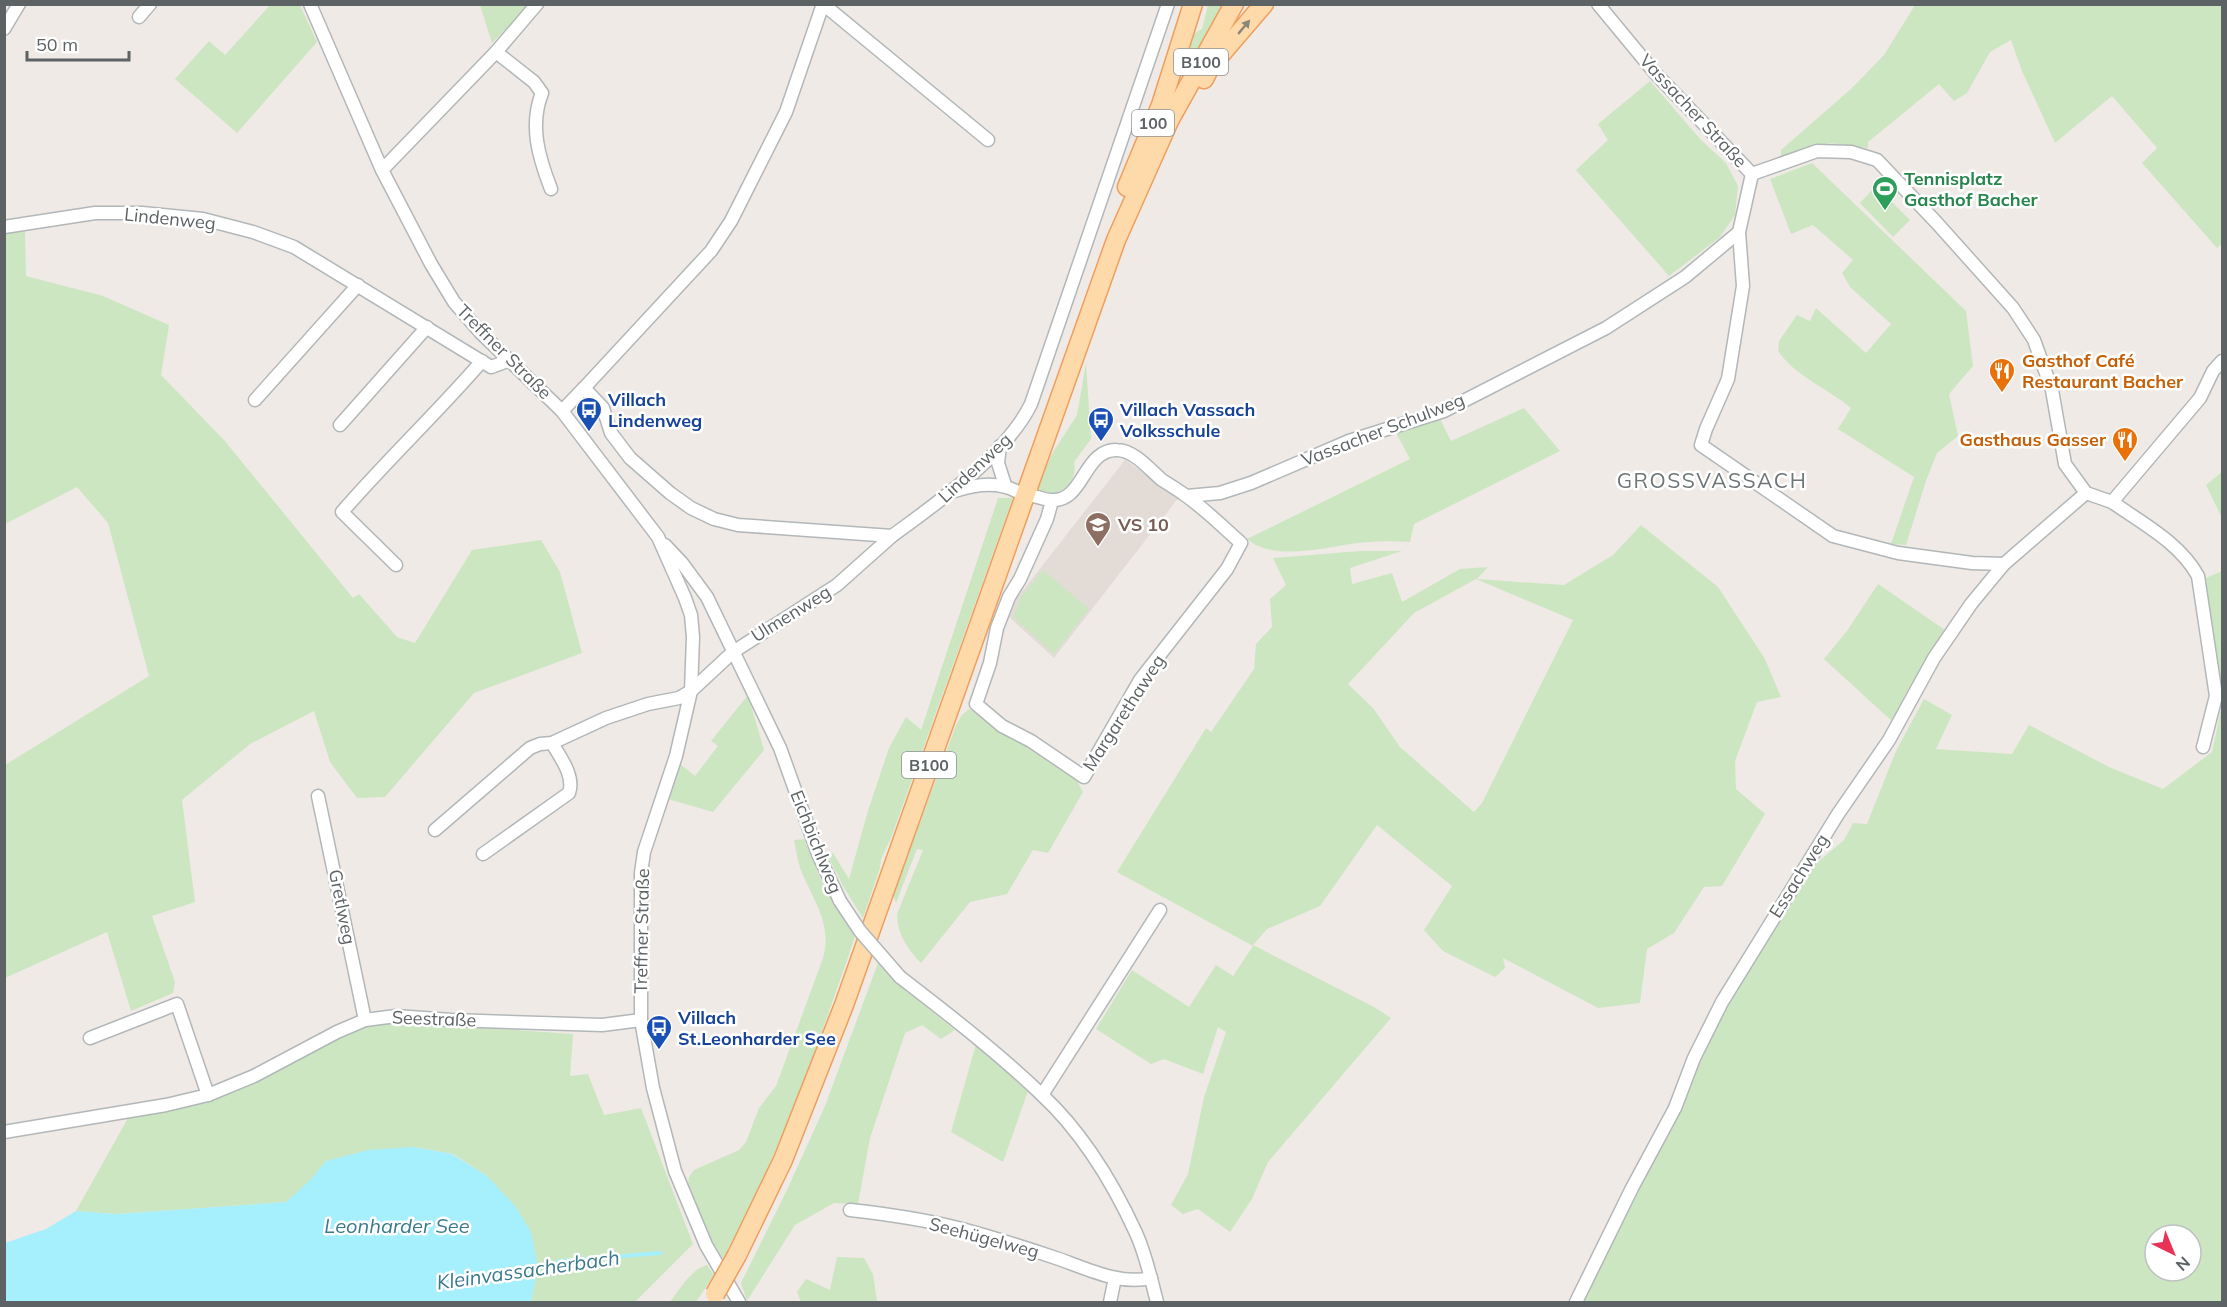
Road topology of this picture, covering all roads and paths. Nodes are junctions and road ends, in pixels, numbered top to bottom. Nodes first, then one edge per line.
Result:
1 (19, 4) edge
2 (150, 4) edge
3 (310, 4) edge
4 (537, 4) edge
5 (823, 4) edge
6 (1168, 4) edge
7 (1193, 4) edge
8 (1234, 4) edge
9 (1264, 4) edge
10 (1598, 4) edge
11 (139, 17) dead end
12 (4, 29) edge
13 (496, 52) junction
14 (1169, 121) junction
15 (988, 140) dead end
16 (382, 170) junction
17 (1752, 174) junction
18 (551, 189) dead end
19 (4, 227) edge
20 (1739, 232) junction
21 (1116, 240) junction
22 (358, 285) junction
23 (427, 327) junction
24 (510, 360) junction
25 (482, 361) junction
26 (2223, 361) edge
27 (584, 388) junction
28 (255, 400) dead end
29 (562, 411) junction
30 (340, 425) dead end
31 (1000, 446) junction
32 (951, 492) junction
33 (2086, 493) junction
34 (1033, 496) dead end
35 (1186, 496) junction
36 (1052, 501) junction
37 (2112, 502) junction
38 (892, 536) junction
39 (658, 537) junction
40 (2004, 564) junction
41 (396, 565) dead end
42 (733, 652) junction
43 (691, 691) junction
44 (552, 743) junction
45 (2203, 747) dead end
46 (318, 795) dead end
47 (435, 830) dead end
48 (483, 854) dead end
49 (1160, 909) dead end
50 (365, 1020) junction
51 (641, 1020) junction
52 (90, 1038) dead end
53 (208, 1095) junction
54 (1042, 1095) junction
55 (4, 1132) edge
56 (850, 1210) dead end
57 (1115, 1278) junction
58 (1151, 1278) junction
59 (712, 1298) edge
60 (739, 1302) edge
61 (1110, 1302) edge
62 (1157, 1302) edge
63 (1576, 1302) edge

1 - 12 street
2 - 11 street
3 - 16 street, Treffner Straße
4 - 13 street
5 - 15 street
5 - 27 street
6 - 31 street, Lindenweg
7 - 21 main road, 100
8 - 14 main road, B100
14 -> 9 main road, 100
10 - 17 street, Vassacher Straße
13 - 16 street
13 - 18 street
14 - 21 main road, B100
16 - 24 street, Treffner Straße
17 - 20 street
17 - 33 street, Vassacher Straße
19 - 22 street, Lindenweg
20 - 35 street, Vassacher Schulweg
20 - 40 street
21 - 59 main road, B100, bridge
22 - 23 street, Lindenweg
22 - 28 street
23 - 25 street, Lindenweg
23 - 30 street
24 - 25 street
24 - 29 street, Treffner Straße
25 - 41 street
26 - 37 street
27 - 29 street
27 - 38 street
29 - 39 street, Treffner Straße
31 - 32 street, Lindenweg
31 - 32 street
32 - 38 street, Lindenweg
33 - 37 street
33 - 40 street, Essachweg
34 - 36 street
35 - 36 street
35 - 36 street, Margarethaweg
37 - 45 street
38 - 42 street, Ulmenweg
39 - 42 street, Eichbichlweg
39 - 43 street, Treffner Straße
40 - 63 street, Essachweg
42 - 43 street, Ulmenweg
42 - 54 street, Eichbichlweg, bridge
43 - 44 street
43 - 51 street, Treffner Straße
44 - 47 street
44 - 48 street
46 - 50 street, Gretlweg
49 - 54 street
50 - 51 street, Seestraße
50 - 53 street, Seestraße
51 - 60 street, Treffner Straße
52 - 53 street
53 - 55 street, Seestraße
54 - 58 street, Eichbichlweg
56 - 57 street, Seehügelweg
57 - 58 street, Seehügelweg
57 - 61 street
58 - 62 street, Eichbichlweg

